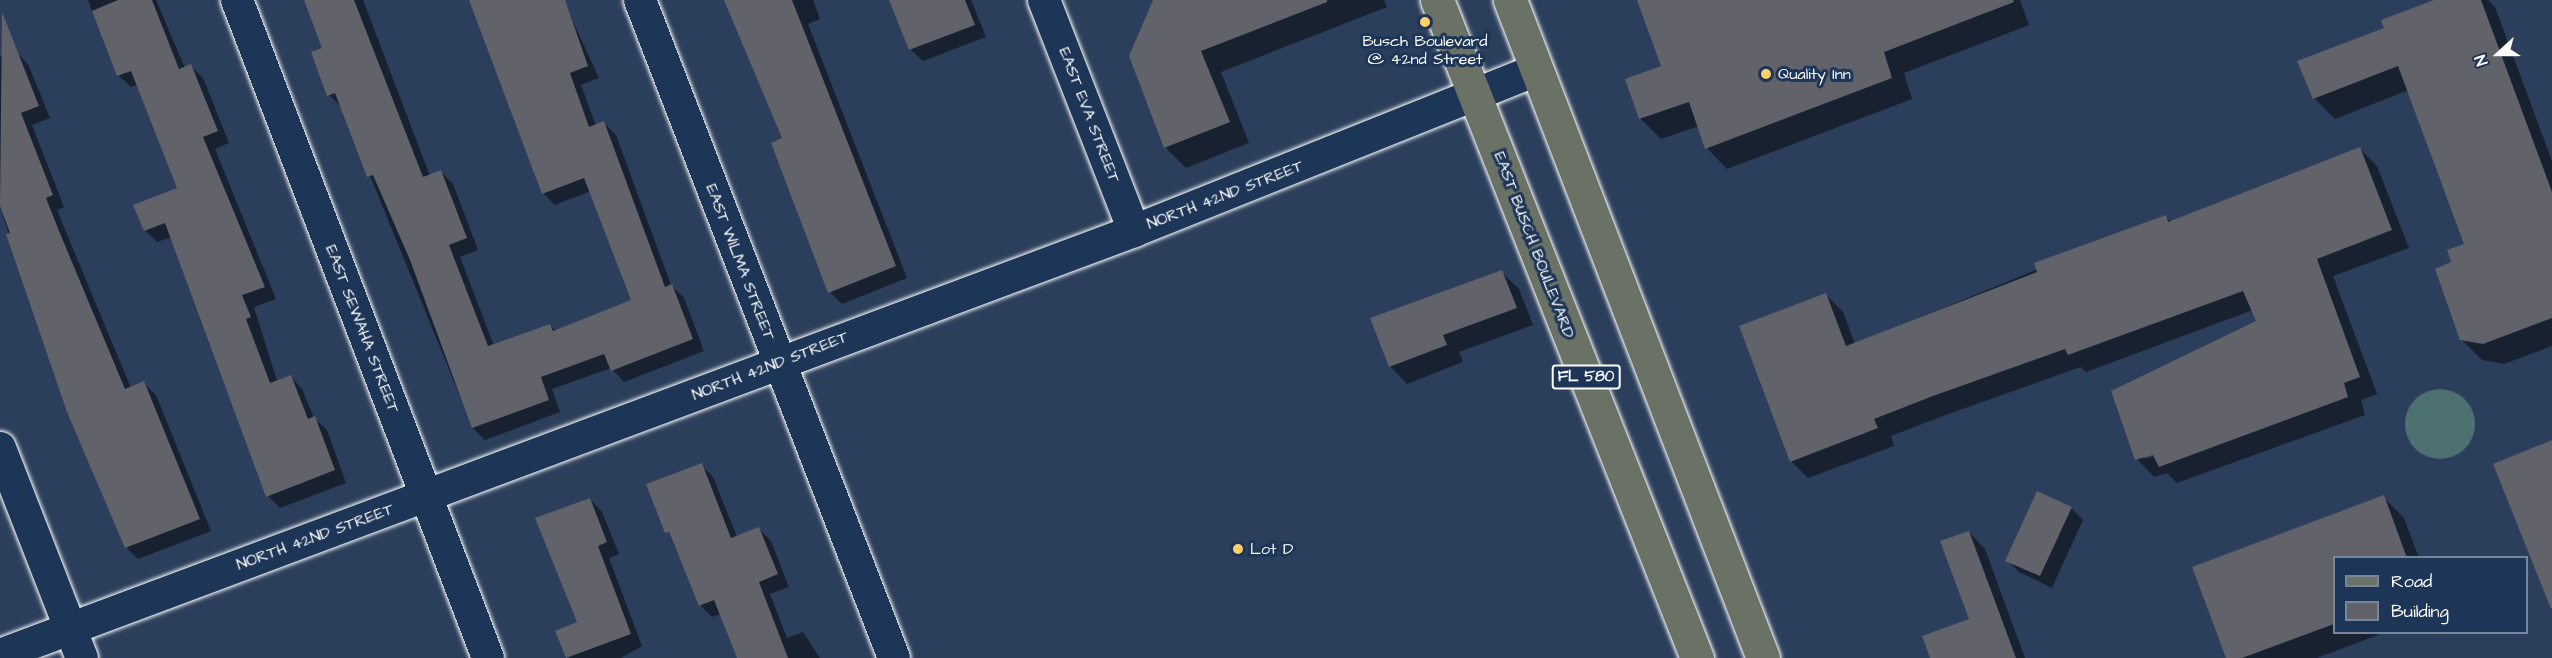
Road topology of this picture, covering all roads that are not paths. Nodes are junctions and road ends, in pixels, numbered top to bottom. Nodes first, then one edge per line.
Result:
1 (237, 0) edge
2 (640, 0) edge
3 (1044, 0) edge
4 (1437, 0) edge
5 (1510, 0) edge
6 (1537, 70) junction
7 (1476, 96) junction
8 (1134, 231) junction
9 (779, 362) junction
10 (0, 448) edge
11 (426, 496) junction
12 (70, 628) junction
13 (0, 655) edge
14 (81, 658) edge
15 (488, 658) edge
16 (894, 658) edge
17 (1696, 658) edge
18 (1762, 658) edge

1 - 11 street, EAST SEWAHA STREET
2 - 9 street, EAST WILMA STREET
3 - 8 street, EAST EVA STREET
4 - 7 main road, EAST BUSCH BOULEVARD / FL 580
5 - 6 main road
6 - 7 street, NORTH 42ND STREET
6 - 18 main road
7 - 8 street, NORTH 42ND STREET
7 - 17 main road, EAST BUSCH BOULEVARD / FL 580
8 - 9 street, NORTH 42ND STREET
9 - 11 street, NORTH 42ND STREET
9 - 16 street, EAST WILMA STREET
10 - 12 street
11 - 12 street, NORTH 42ND STREET
11 - 15 street, EAST SEWAHA STREET
12 - 13 street, NORTH 42ND STREET
12 - 14 street

